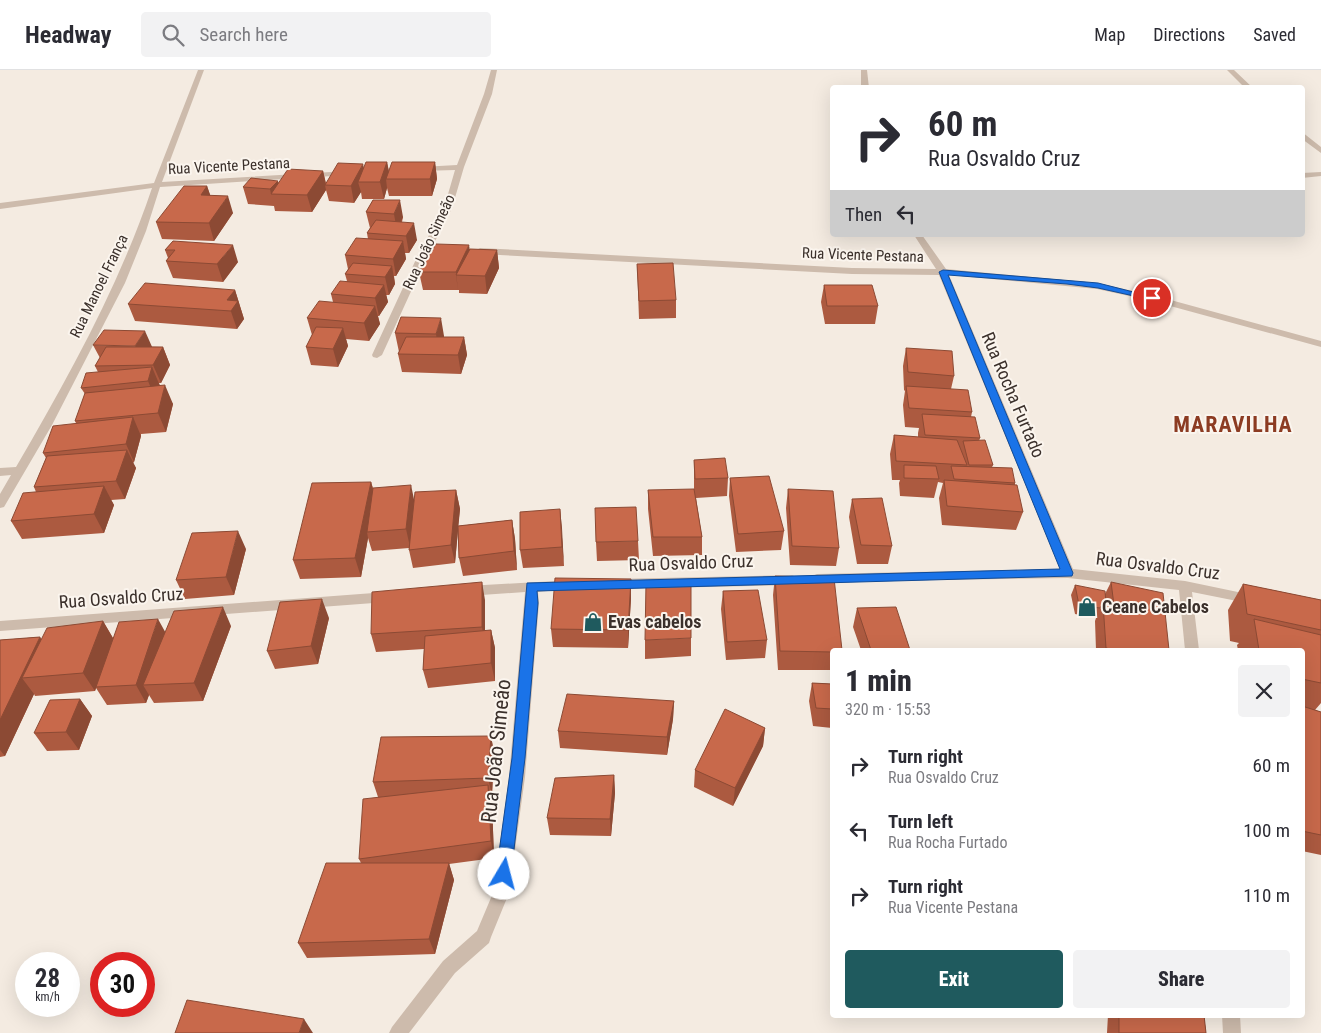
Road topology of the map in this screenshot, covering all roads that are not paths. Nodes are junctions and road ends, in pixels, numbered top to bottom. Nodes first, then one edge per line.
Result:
1 (201, 70) edge
2 (494, 70) edge
3 (864, 70) edge
4 (1230, 70) edge
5 (865, 85) edge
6 (1247, 85) edge
7 (1305, 137) edge
8 (1321, 151) edge
9 (460, 167) junction
10 (412, 170) edge
11 (353, 173) edge
12 (1321, 174) edge
13 (1305, 176) edge
14 (157, 185) junction
15 (0, 206) edge
16 (919, 237) edge
17 (427, 248) junction
18 (943, 272) junction
19 (1321, 344) edge
20 (377, 355) dead end
21 (19, 471) junction
22 (0, 472) edge
23 (0, 504) edge
24 (1068, 573) junction
25 (580, 585) edge
26 (600, 585) edge
27 (531, 586) junction
28 (1186, 586) junction
29 (452, 592) edge
30 (403, 596) edge
31 (1262, 601) edge
32 (0, 626) edge
33 (1192, 648) edge
34 (1231, 1018) edge
35 (398, 1033) edge
36 (1232, 1033) edge

1 - 14 street, Rua Manoel França
2 - 9 street, Rua João Simeão
3 - 5 street
4 - 6 street
7 - 8 street
9 - 10 street
9 - 17 street, Rua João Simeão
11 - 14 street, Rua Vicente Pestana
12 - 13 street
14 - 15 street, Rua Vicente Pestana
14 - 21 street, Rua Manoel França
16 - 18 street, Rua Rocha Furtado
17 - 18 street, Rua Vicente Pestana
17 - 20 street, Rua João Simeão
18 - 19 street, Rua Vicente Pestana
18 - 24 street, Rua Rocha Furtado
21 - 22 street
21 - 23 street, Rua Manoel França
24 - 26 street, Rua Osvaldo Cruz
24 - 28 street, Rua Osvaldo Cruz
25 - 27 street
27 - 29 street
27 - 35 street, Rua João Simeão
28 - 31 street, Rua Osvaldo Cruz
28 - 33 street
30 - 32 street, Rua Osvaldo Cruz
34 - 36 street

